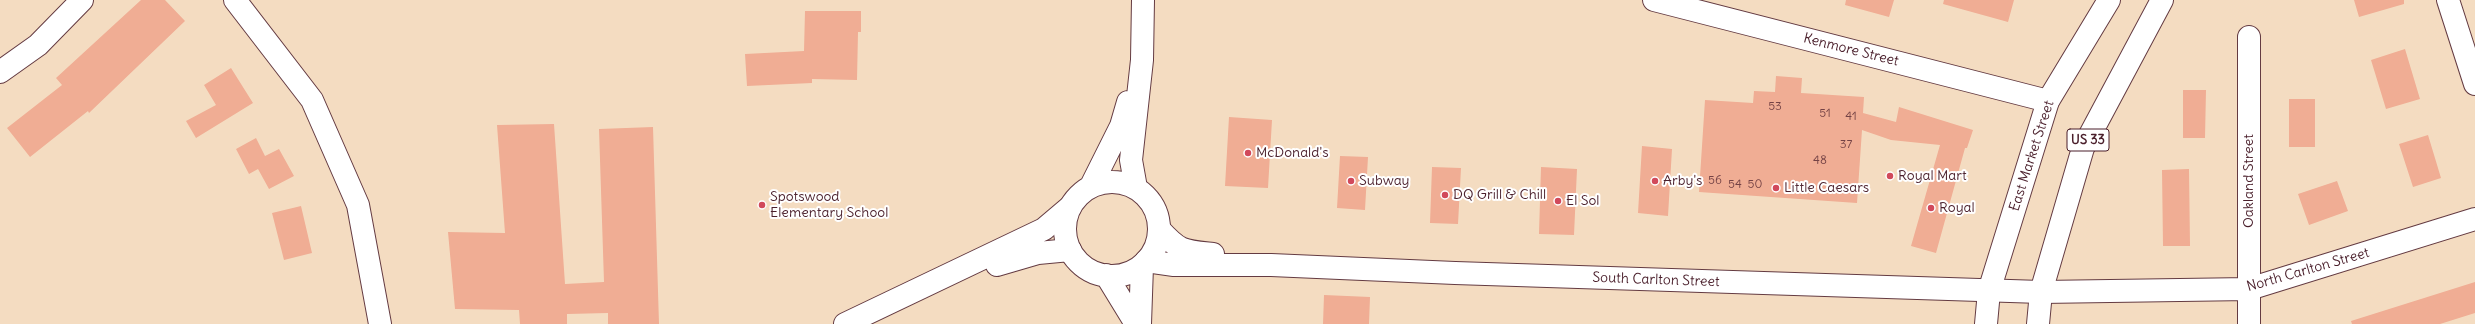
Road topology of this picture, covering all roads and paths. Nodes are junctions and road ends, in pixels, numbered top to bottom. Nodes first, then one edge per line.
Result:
1 (82, 0) edge
2 (235, 0) edge
3 (1143, 0) edge
4 (1654, 0) edge
5 (2109, 0) edge
6 (2162, 0) edge
7 (2448, 0) edge
8 (2249, 38) dead end
9 (1142, 60) junction
10 (0, 72) edge
11 (2475, 84) edge
12 (2048, 101) junction
13 (1092, 186) junction
14 (1136, 188) junction
15 (1070, 207) junction
16 (2475, 219) edge
17 (1159, 229) junction
18 (1070, 250) junction
19 (1144, 264) junction
20 (1271, 264) junction
21 (1106, 276) junction
22 (930, 284) junction
23 (2249, 289) junction
24 (1989, 291) junction
25 (2041, 292) junction
26 (380, 324) edge
27 (845, 324) edge
28 (1136, 324) edge
29 (1140, 324) edge
30 (1986, 324) edge
31 (2038, 324) edge
32 (2249, 324) edge

1 - 10 street
2 - 26 street
3 - 9 street
4 - 12 street, Kenmore Street
5 - 12 street, East Market Street
6 - 25 street, US 33
7 - 11 street
8 - 23 street, Oakland Street
9 - 13 street
9 - 14 street
12 - 24 street, East Market Street
13 - 14 street
13 - 15 street
14 - 17 street
15 - 18 street
15 - 22 street
16 - 23 street, North Carlton Street
17 - 19 street
17 - 20 street, South Carlton Street
18 - 21 street
18 - 22 street
19 - 20 street, South Carlton Street
19 - 21 street
19 - 29 street
20 - 24 street, South Carlton Street
21 - 28 street
22 - 27 street
23 - 25 street, North Carlton Street
23 - 32 street, Oakland Street
24 - 25 street, South Carlton Street
24 - 30 street, East Market Street
25 - 31 street, US 33

